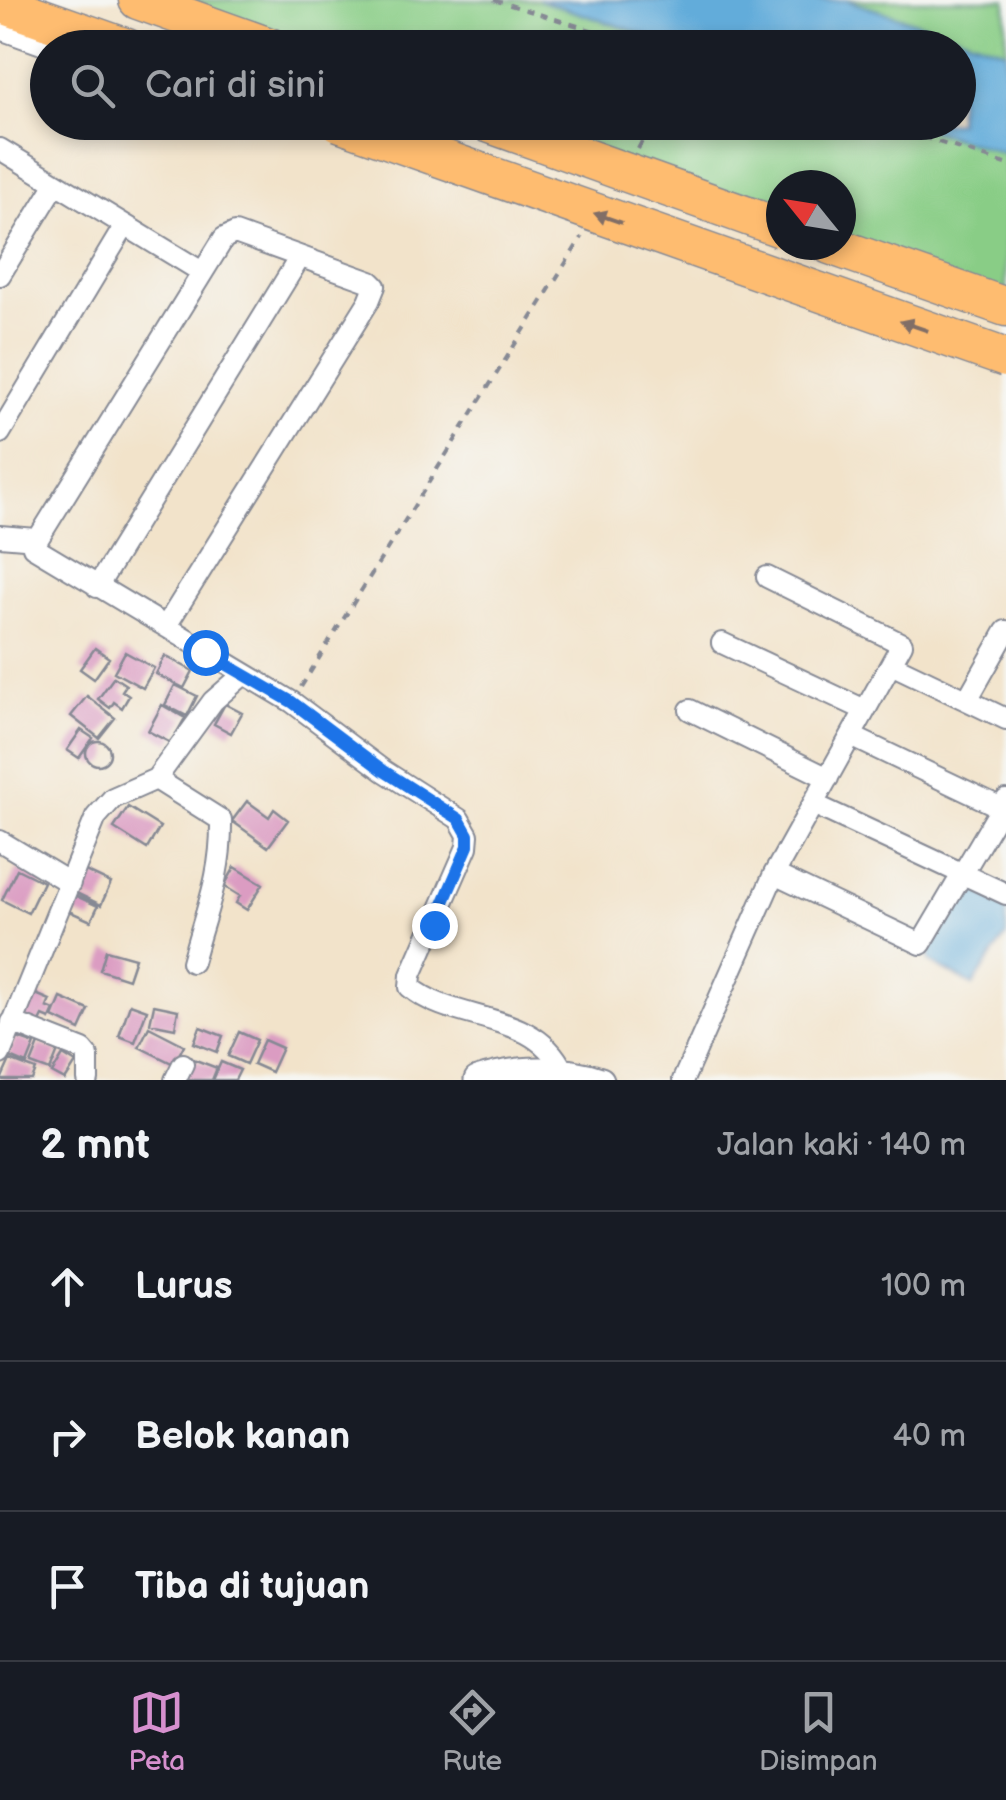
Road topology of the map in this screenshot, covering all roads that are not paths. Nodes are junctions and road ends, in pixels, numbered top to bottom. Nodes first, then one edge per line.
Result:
1 (138, 0) edge
2 (0, 2) edge
3 (0, 29) edge
4 (77, 30) edge
5 (222, 30) edge
6 (30, 40) edge
7 (390, 140) edge
8 (534, 140) edge
9 (0, 149) edge
10 (56, 185) junction
11 (766, 223) edge
12 (124, 226) junction
13 (856, 254) edge
14 (300, 256) junction
15 (202, 272) junction
16 (0, 274) edge
17 (1006, 307) edge
18 (1006, 358) edge
19 (0, 433) edge
20 (0, 536) edge
21 (36, 539) junction
22 (767, 577) dead end
23 (96, 587) junction
24 (166, 626) junction
25 (1006, 632) edge
26 (722, 643) dead end
27 (890, 664) junction
28 (244, 674) junction
29 (967, 700) junction
30 (690, 710) dead end
31 (865, 710) junction
32 (1006, 719) edge
33 (851, 736) junction
34 (828, 778) junction
35 (156, 779) junction
36 (813, 804) junction
37 (1004, 806) edge
38 (0, 841) edge
39 (774, 874) junction
40 (963, 874) junction
41 (70, 883) junction
42 (1006, 894) edge
43 (192, 962) dead end
44 (0, 995) edge
45 (22, 1001) junction
46 (0, 1054) edge
47 (562, 1071) junction
48 (88, 1080) edge
49 (477, 1080) edge
50 (600, 1080) edge
51 (683, 1080) edge

1 - 5 highway
2 - 4 highway
3 - 6 street
18 -> 7 highway, bridge
8 - 11 highway, bridge
9 - 10 street
10 - 12 street
10 - 16 street
12 - 15 street
12 - 19 street
13 - 17 highway
14 - 15 street
14 - 23 street
14 - 24 street
15 - 21 street
20 - 21 street
21 - 23 street
22 - 27 street
23 - 24 street
24 - 28 street
25 - 29 street
26 - 31 street
27 - 29 street
27 - 31 street
28 - 35 street
28 - 47 street
29 - 32 street
30 - 34 street
31 - 33 street
33 - 34 street
33 - 37 street
34 - 36 street
35 - 41 street
35 - 43 street
36 - 39 street
36 - 40 street
37 - 40 street
38 - 41 street
39 - 40 street
39 - 51 street
40 - 42 street
41 - 45 street
44 - 45 street
45 - 46 street
45 - 48 street
47 - 49 street
47 - 50 street

